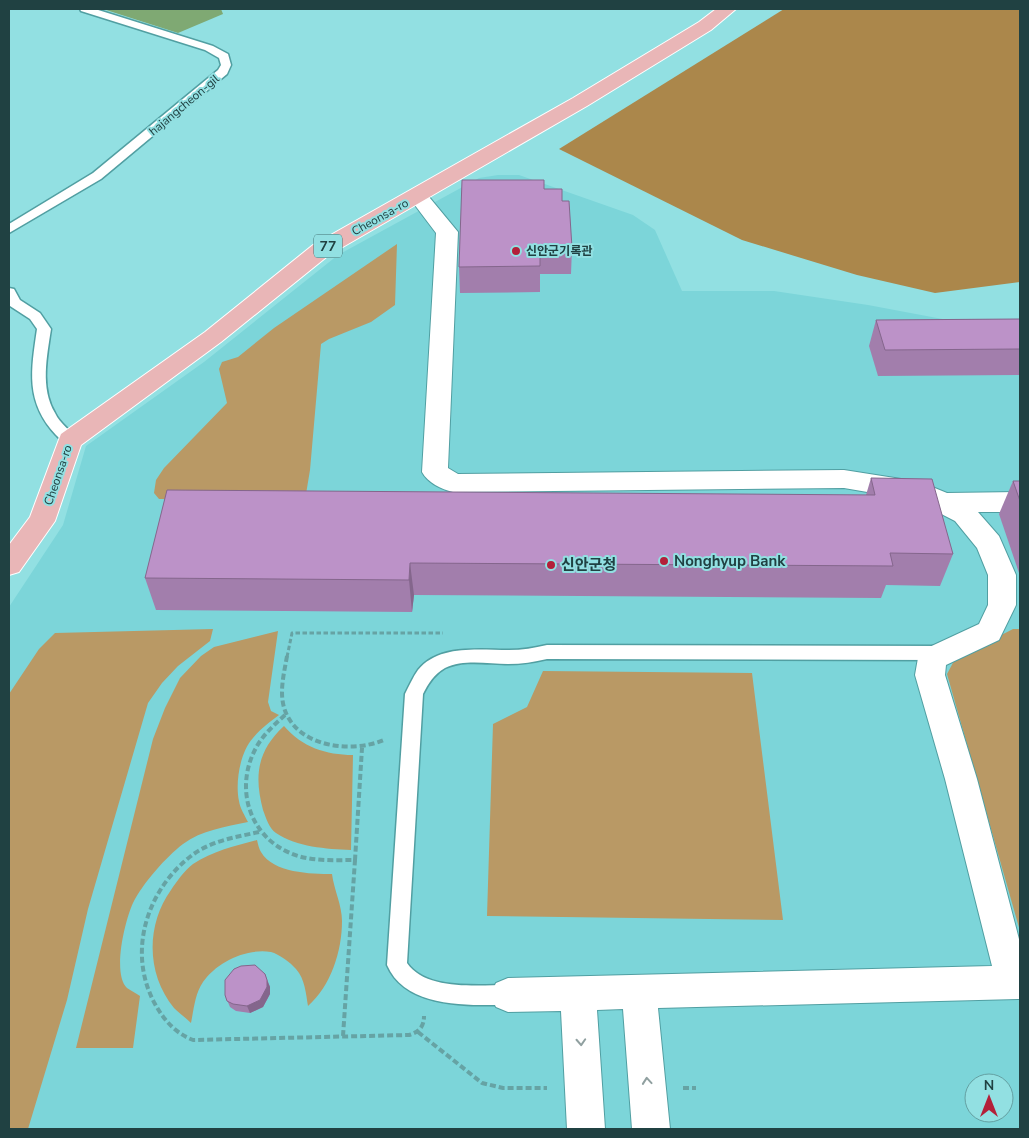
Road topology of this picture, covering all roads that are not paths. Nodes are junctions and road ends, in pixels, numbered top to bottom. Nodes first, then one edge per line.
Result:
1 (85, 9) edge
2 (727, 9) edge
3 (418, 196) junction
4 (9, 229) edge
5 (9, 292) edge
6 (70, 440) junction
7 (1020, 502) edge
8 (943, 503) junction
9 (9, 566) edge
10 (940, 653) junction
11 (1016, 982) edge
12 (639, 992) junction
13 (578, 993) junction
14 (508, 995) joint
15 (586, 1129) edge
16 (651, 1129) edge

1 - 4 lane, hajangcheon-gil
2 - 3 main road, Cheonsa-ro / 77
3 - 6 main road, Cheonsa-ro / 77
3 - 8 street
5 - 6 lane
6 - 9 main road, Cheonsa-ro
7 - 8 street
8 - 10 street
10 - 11 street
10 - 14 lane
11 - 12 street
12 - 13 street
16 -> 12 street
13 - 14 street
13 -> 15 street

